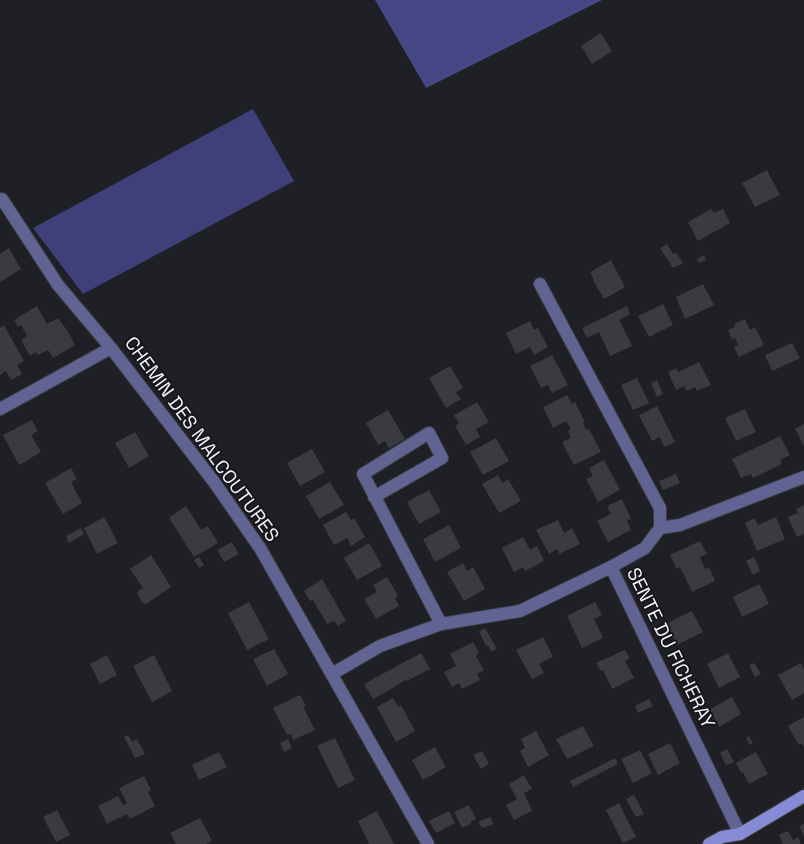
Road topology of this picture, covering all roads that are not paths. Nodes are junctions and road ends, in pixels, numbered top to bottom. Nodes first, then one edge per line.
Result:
1 (2, 199) dead end
2 (540, 284) dead end
3 (111, 348) junction
4 (0, 410) edge
5 (804, 478) edge
6 (374, 497) junction
7 (660, 528) junction
8 (611, 567) junction
9 (441, 624) junction
10 (332, 674) junction
11 (804, 796) edge
12 (740, 834) junction
13 (724, 840) edge
14 (428, 844) edge
15 (709, 844) edge

1 - 3 street, CHEMIN DES MALCOUTURES
2 - 7 street
3 - 4 street
3 - 10 street, CHEMIN DES MALCOUTURES
5 - 7 street
6 - 6 street
6 - 9 street
7 - 8 street, SENTE DU FICHERAY
8 - 9 street
8 - 12 street, SENTE DU FICHERAY
9 - 10 street
10 - 14 street, CHEMIN DES MALCOUTURES
11 - 12 main road
12 - 13 main road
13 - 15 main road

